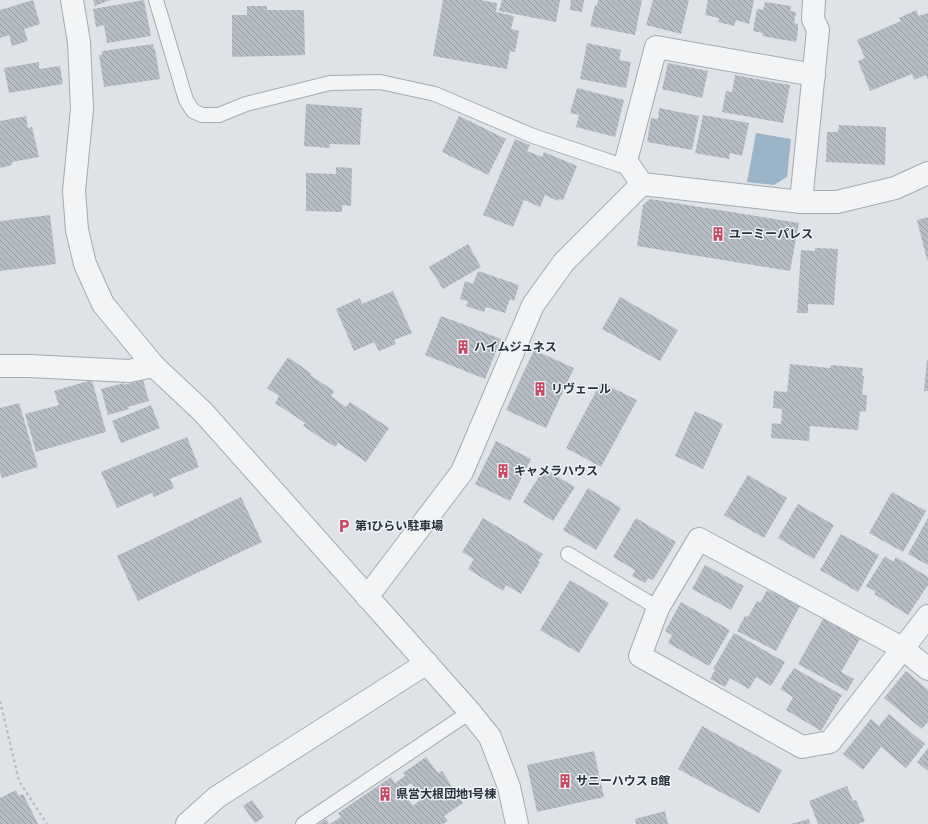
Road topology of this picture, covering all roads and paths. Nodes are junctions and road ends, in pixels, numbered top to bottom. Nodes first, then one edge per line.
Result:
1 (72, 0) edge
2 (156, 0) edge
3 (814, 0) edge
4 (814, 75) junction
5 (626, 161) junction
6 (928, 173) edge
7 (642, 184) junction
8 (801, 202) junction
9 (0, 366) edge
10 (154, 366) junction
11 (568, 554) dead end
12 (367, 597) junction
13 (658, 608) junction
14 (928, 616) edge
15 (902, 648) junction
16 (427, 663) junction
17 (928, 669) edge
18 (0, 700) edge
19 (470, 712) junction
20 (47, 824) edge
21 (187, 824) edge
22 (303, 824) edge
23 (517, 824) edge

1 - 10 street
2 - 5 lane
3 - 4 street
4 - 5 street
4 - 8 street
5 - 7 street
6 - 8 street
7 - 8 street
7 - 12 street
9 - 10 street
10 - 12 street
11 - 13 lane
12 - 16 street
13 - 15 street
13 - 15 street
14 - 15 street
15 - 17 street
16 - 19 street
16 - 21 street
18 - 20 path
19 - 22 lane
19 - 23 street

